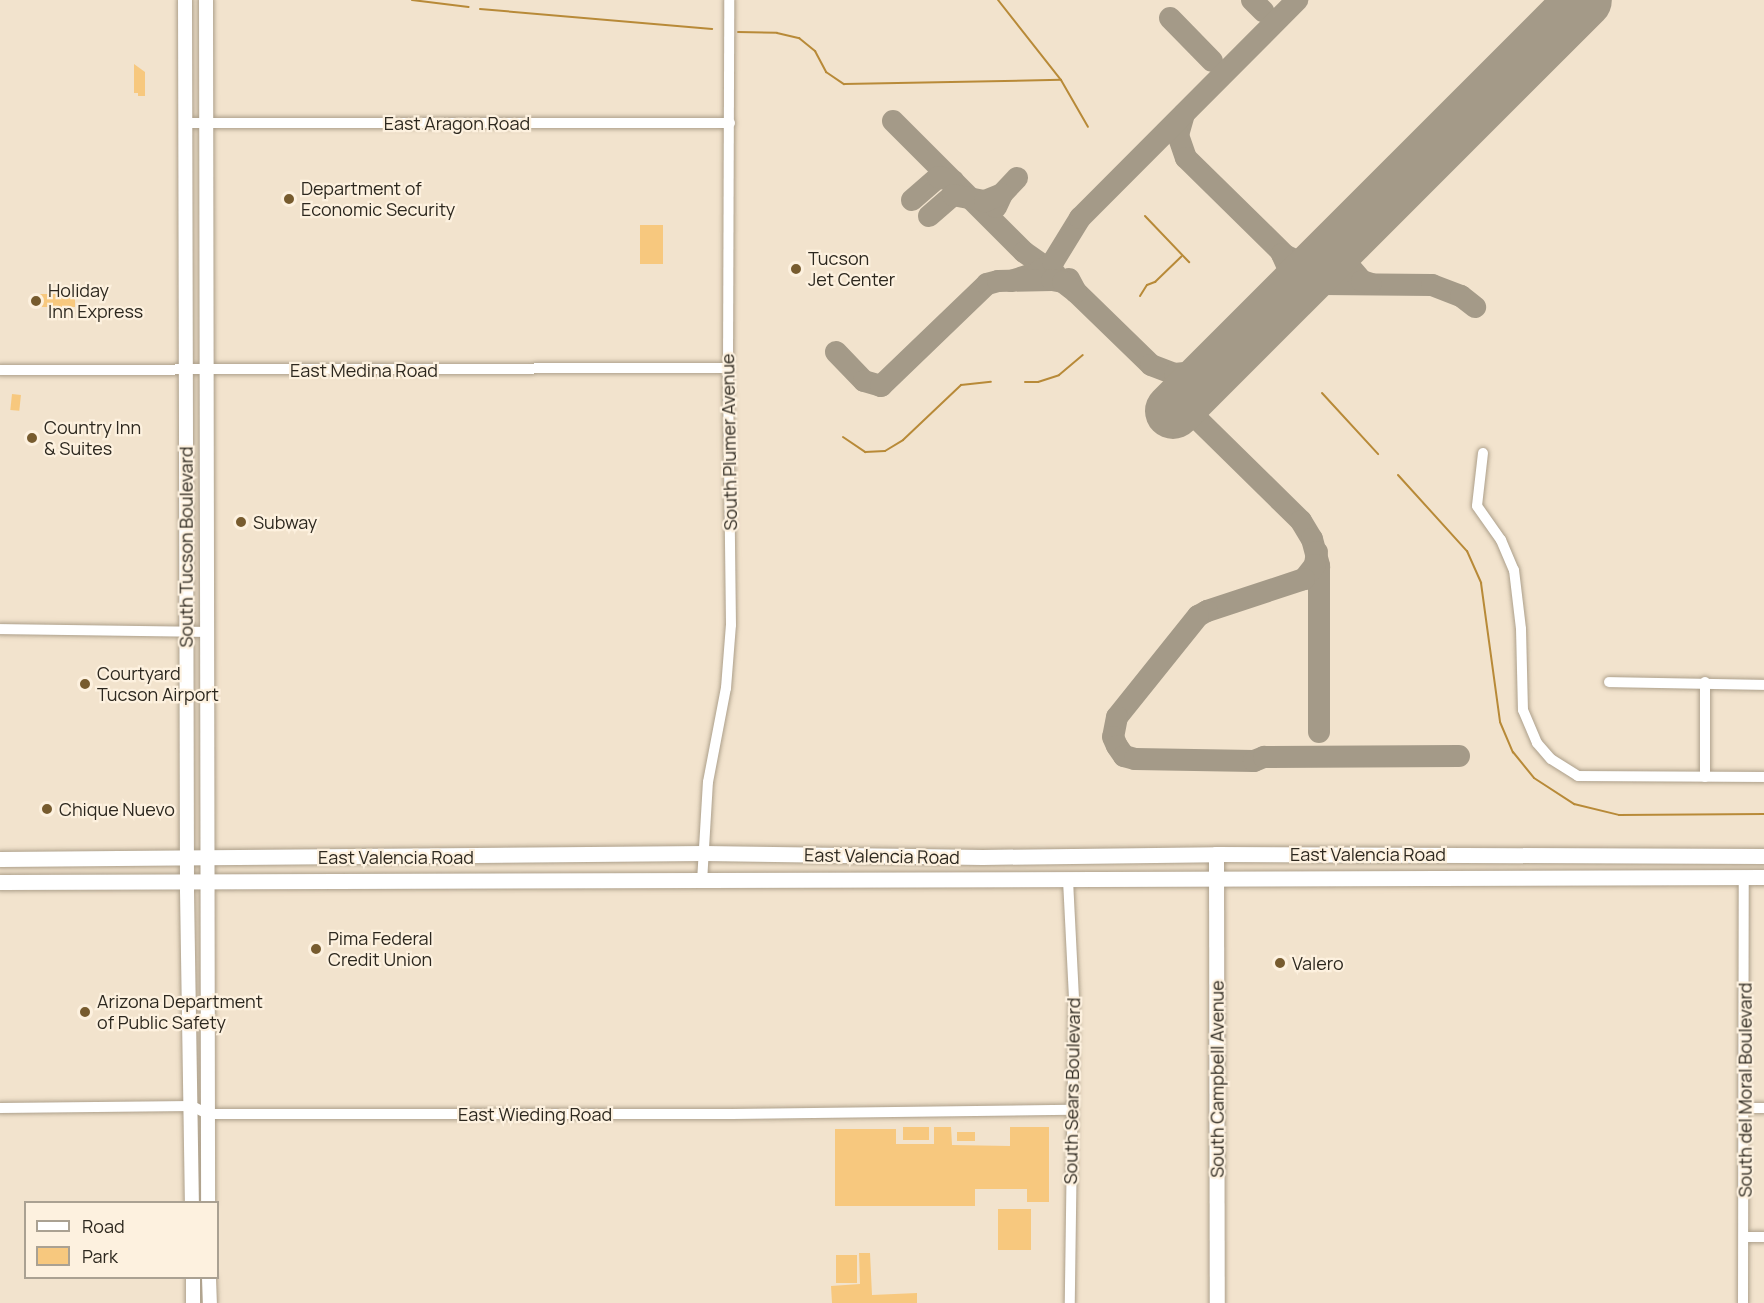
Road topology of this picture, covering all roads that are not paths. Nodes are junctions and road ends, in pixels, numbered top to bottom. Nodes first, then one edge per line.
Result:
1 (185, 0) edge
2 (206, 0) edge
3 (729, 0) edge
4 (185, 123) junction
5 (206, 123) junction
6 (730, 123) junction
7 (728, 369) junction
8 (0, 370) edge
9 (186, 370) junction
10 (208, 370) junction
11 (1483, 453) dead end
12 (0, 629) edge
13 (186, 632) junction
14 (207, 632) junction
15 (1609, 682) dead end
16 (1705, 682) junction
17 (1764, 685) edge
18 (1705, 777) junction
19 (1764, 777) edge
20 (704, 853) junction
21 (1216, 854) junction
22 (1463, 854) junction
23 (1764, 856) edge
24 (208, 857) junction
25 (436, 857) junction
26 (188, 858) junction
27 (0, 859) edge
28 (1764, 877) edge
29 (1463, 878) junction
30 (1744, 878) junction
31 (1068, 880) junction
32 (1217, 880) junction
33 (0, 882) edge
34 (188, 882) junction
35 (208, 882) junction
36 (437, 882) junction
37 (702, 882) junction
38 (192, 1106) junction
39 (0, 1108) edge
40 (1746, 1108) junction
41 (1764, 1108) edge
42 (1072, 1110) junction
43 (207, 1114) junction
44 (192, 1201) edge
45 (208, 1201) edge
46 (1744, 1237) junction
47 (1764, 1237) edge
48 (193, 1279) edge
49 (210, 1279) edge
50 (193, 1303) edge
51 (210, 1303) edge
52 (1070, 1303) edge
53 (1217, 1303) edge
54 (1743, 1303) edge

1 - 4 main road, South Tucson Boulevard
2 - 5 main road, South Tucson Boulevard
3 - 6 street, South Plumer Avenue
4 - 5 street, East Aragon Road
4 - 9 main road, South Tucson Boulevard
5 - 6 street, East Aragon Road
5 - 10 main road, South Tucson Boulevard
6 - 7 street, South Plumer Avenue
7 - 10 street, East Medina Road
7 - 20 street, South Plumer Avenue
8 - 9 street, East Medina Road
9 - 10 street, East Medina Road
9 - 13 main road, South Tucson Boulevard
10 - 14 main road, South Tucson Boulevard
11 - 18 street
12 - 13 street
13 - 14 street
13 - 26 main road, South Tucson Boulevard
14 - 24 main road, South Tucson Boulevard
15 - 16 street
16 - 17 street
16 - 18 street
18 - 19 street
20 - 21 main road, East Valencia Road
20 - 25 main road, East Valencia Road
20 - 37 street, South Plumer Avenue
21 - 22 main road, East Valencia Road
21 - 32 main road, South Campbell Avenue
22 - 23 main road, East Valencia Road
22 - 29 main road
24 - 25 main road, East Valencia Road
24 - 26 main road, East Valencia Road
24 - 35 main road, South Tucson Boulevard
25 - 36 main road
26 - 27 main road, East Valencia Road
26 - 34 main road, South Tucson Boulevard
28 - 30 main road, East Valencia Road
29 - 30 main road, East Valencia Road
29 - 32 main road, East Valencia Road
30 - 40 street, South del Moral Boulevard
31 - 32 main road, East Valencia Road
31 - 37 main road, East Valencia Road
31 - 42 street, South Sears Boulevard
32 - 53 main road, South Campbell Avenue
33 - 34 main road, East Valencia Road
34 - 35 main road, East Valencia Road
34 - 38 main road, South Tucson Boulevard
35 - 36 main road, East Valencia Road
35 - 43 main road, South Tucson Boulevard
36 - 37 main road, East Valencia Road
38 - 39 street, East Wieding Road
38 - 43 street, East Wieding Road
38 - 44 main road, South Tucson Boulevard
40 - 41 street
40 - 46 street, South del Moral Boulevard
42 - 43 street, East Wieding Road
42 - 52 street, South Sears Boulevard
43 - 45 main road, South Tucson Boulevard
46 - 47 street
46 - 54 street, South del Moral Boulevard
48 - 50 main road
49 - 51 main road

